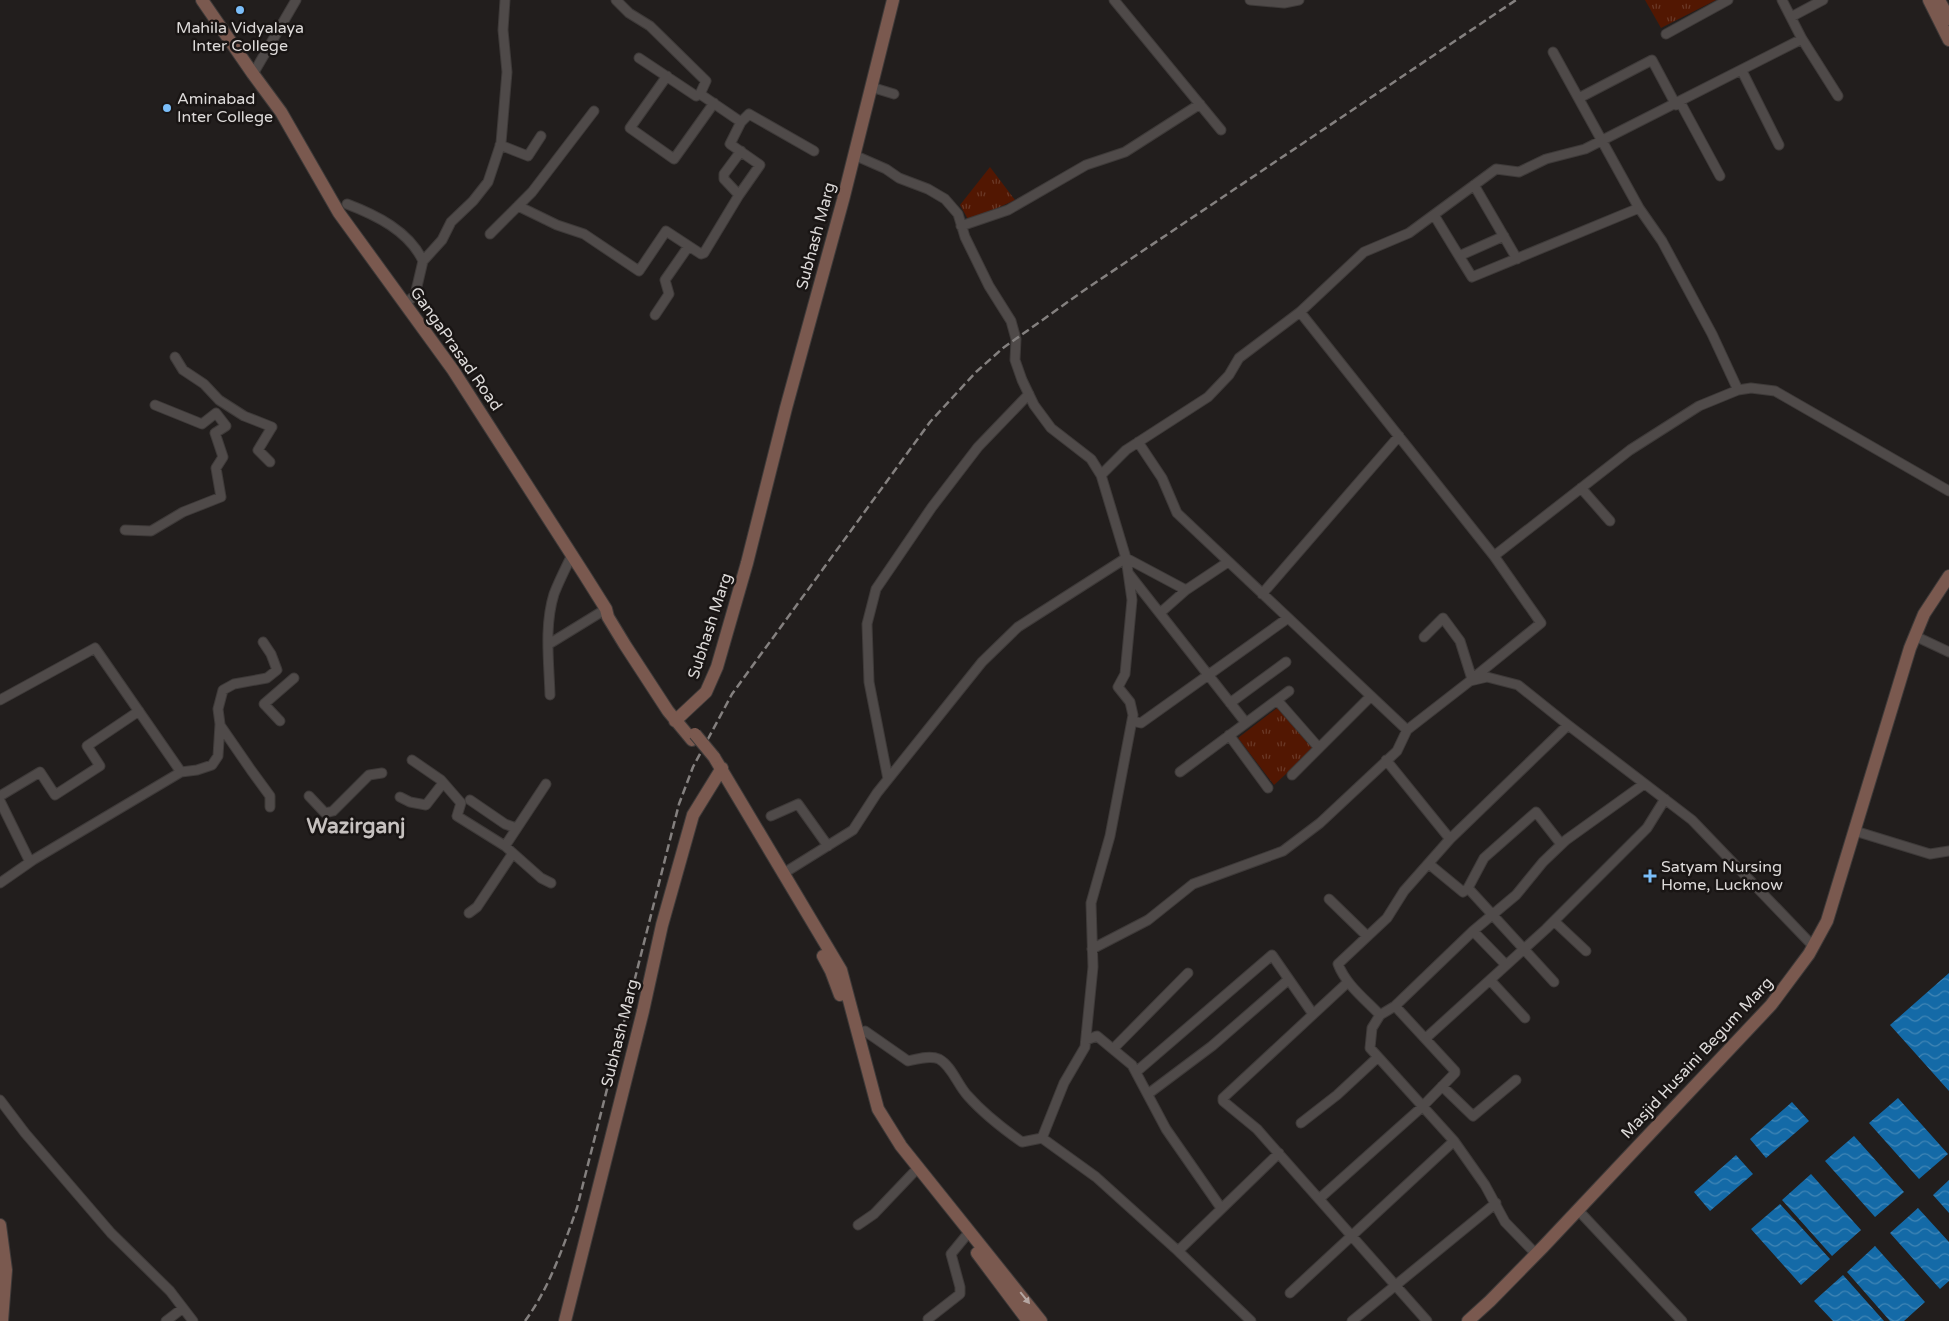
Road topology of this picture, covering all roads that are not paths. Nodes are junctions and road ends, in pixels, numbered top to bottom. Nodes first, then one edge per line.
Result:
1 (202, 0) edge
2 (296, 0) edge
3 (505, 0) edge
4 (616, 0) edge
5 (893, 0) edge
6 (1114, 0) edge
7 (1250, 0) edge
8 (1298, 0) edge
9 (1728, 0) edge
10 (1782, 0) edge
11 (1823, 0) edge
12 (1929, 0) edge
13 (1939, 0) edge
14 (1791, 18) junction
15 (1949, 19) edge
16 (1666, 34) dead end
17 (1802, 40) junction
18 (1949, 40) edge
19 (1554, 52) dead end
20 (639, 58) dead end
21 (1742, 71) junction
22 (253, 74) junction
23 (667, 76) junction
24 (871, 87) junction
25 (700, 94) junction
26 (894, 94) dead end
27 (1838, 96) dead end
28 (1579, 98) junction
29 (714, 103) junction
30 (1678, 103) junction
31 (1200, 104) junction
32 (594, 111) dead end
33 (741, 122) junction
34 (1221, 130) dead end
35 (540, 136) dead end
36 (1602, 141) junction
37 (500, 145) junction
38 (1779, 145) dead end
39 (741, 151) junction
40 (814, 151) dead end
41 (854, 155) junction
42 (1720, 176) dead end
43 (1474, 185) junction
44 (739, 195) junction
45 (347, 204) dead end
46 (518, 206) junction
47 (1639, 208) junction
48 (1434, 215) junction
49 (962, 226) junction
50 (490, 234) dead end
51 (1504, 236) junction
52 (688, 246) junction
53 (1459, 256) junction
54 (1517, 258) junction
55 (423, 261) junction
56 (405, 304) junction
57 (1300, 312) junction
58 (655, 316) dead end
59 (175, 357) dead end
60 (1738, 390) junction
61 (1029, 394) junction
62 (225, 404) junction
63 (154, 405) dead end
64 (216, 413) junction
65 (1399, 436) junction
66 (1138, 442) junction
67 (270, 462) dead end
68 (1101, 475) junction
69 (1581, 488) junction
70 (1949, 491) edge
71 (1610, 521) dead end
72 (125, 530) dead end
73 (572, 555) junction
74 (1494, 556) junction
75 (1126, 558) junction
76 (1228, 562) junction
77 (1128, 572) junction
78 (1949, 576) edge
79 (1186, 590) junction
80 (1262, 594) junction
81 (606, 609) junction
82 (1160, 613) junction
83 (1288, 618) junction
84 (1915, 636) junction
85 (1424, 637) dead end
86 (263, 642) dead end
87 (549, 644) junction
88 (1949, 652) edge
89 (1286, 662) dead end
90 (1208, 675) junction
91 (267, 678) junction
92 (294, 678) dead end
93 (1471, 680) junction
94 (1289, 691) dead end
95 (275, 694) junction
96 (550, 695) dead end
97 (1371, 696) junction
98 (0, 700) edge
99 (1277, 700) junction
100 (1230, 703) junction
101 (139, 711) junction
102 (677, 719) junction
103 (280, 721) dead end
104 (1132, 721) junction
105 (1246, 723) junction
106 (220, 724) junction
107 (1568, 725) junction
108 (1407, 730) junction
109 (1229, 735) junction
110 (1319, 748) junction
111 (412, 760) dead end
112 (1386, 760) junction
113 (719, 771) junction
114 (181, 772) junction
115 (382, 772) dead end
116 (1180, 772) dead end
117 (1292, 775) dead end
118 (888, 779) junction
119 (443, 783) junction
120 (546, 784) dead end
121 (1644, 784) junction
122 (1268, 788) dead end
123 (0, 796) edge
124 (309, 796) dead end
125 (400, 797) dead end
126 (1665, 799) junction
127 (470, 800) dead end
128 (0, 801) edge
129 (270, 807) dead end
130 (771, 816) dead end
131 (516, 828) junction
132 (1855, 831) junction
133 (1450, 839) junction
134 (1562, 844) junction
135 (505, 846) junction
136 (828, 846) junction
137 (1949, 851) edge
138 (513, 853) junction
139 (30, 862) junction
140 (1429, 864) junction
141 (784, 874) junction
142 (0, 883) edge
143 (551, 883) dead end
144 (1468, 888) junction
145 (1329, 898) dead end
146 (469, 913) dead end
147 (1492, 915) junction
148 (1554, 921) junction
149 (1473, 932) junction
150 (1367, 936) junction
151 (1813, 946) junction
152 (1092, 948) junction
153 (1523, 949) junction
154 (1586, 952) dead end
155 (1506, 965) junction
156 (1188, 973) dead end
157 (1288, 980) junction
158 (1490, 980) junction
159 (1348, 982) junction
160 (1554, 982) dead end
161 (1396, 1006) junction
162 (1313, 1014) junction
163 (1380, 1015) junction
164 (1525, 1018) dead end
165 (858, 1034) junction
166 (1426, 1038) junction
167 (1086, 1040) junction
168 (1113, 1049) junction
169 (1378, 1057) junction
170 (1136, 1072) junction
171 (1516, 1080) dead end
172 (1442, 1086) junction
173 (1148, 1094) junction
174 (0, 1100) edge
175 (1422, 1107) junction
176 (1300, 1122) dead end
177 (1042, 1138) junction
178 (1454, 1141) junction
179 (1278, 1154) junction
180 (914, 1172) junction
181 (1318, 1199) junction
182 (1496, 1203) junction
183 (1221, 1208) junction
184 (1578, 1210) junction
185 (0, 1225) edge
186 (858, 1225) dead end
187 (1352, 1236) junction
188 (965, 1237) junction
189 (1178, 1251) junction
190 (1536, 1254) junction
191 (1396, 1286) junction
192 (1290, 1293) dead end
193 (184, 1308) junction
194 (928, 1319) dead end
195 (2, 1321) edge
196 (166, 1321) edge
197 (193, 1321) edge
198 (564, 1321) edge
199 (1028, 1321) edge
200 (1041, 1321) edge
201 (1251, 1321) edge
202 (1352, 1321) edge
203 (1427, 1321) edge
204 (1468, 1321) edge
205 (1682, 1321) edge

1 - 22 street, GangaPrasad Road
2 - 22 street
3 - 37 street
4 - 25 street
5 - 24 street, Subhash Marg
6 - 31 street
7 - 8 street
9 - 16 street
10 - 14 street
11 - 14 street
12 - 18 street
13 - 15 street
14 - 17 street
17 - 21 street
17 - 27 street
19 - 28 street
20 - 23 street
21 - 30 street
21 - 38 street
22 - 56 street, GangaPrasad Road
23 - 25 street
23 - 29 street
24 - 26 street
24 - 41 street, Subhash Marg
25 - 29 street
28 - 30 street
28 - 36 street
29 - 33 street
30 - 36 street
30 - 42 street
31 - 34 street
31 - 49 street
32 - 46 street
33 - 39 street
33 - 40 street
35 - 37 street
36 - 43 street
36 - 47 street
37 - 55 street
39 - 44 street
39 - 44 street
41 - 49 street
41 - 102 street, Subhash Marg
43 - 48 street
43 - 51 street
44 - 52 street
45 - 55 street
46 - 50 street
46 - 52 street
47 - 54 street
47 - 60 street
48 - 53 street
48 - 57 street
49 - 61 street
51 - 53 street
51 - 54 street
52 - 58 street
53 - 54 street
55 - 56 street
56 - 73 street, GangaPrasad Road
57 - 65 street
57 - 66 street
59 - 62 street
60 - 69 street
60 - 70 street
61 - 68 street
61 - 118 street
62 - 64 street
62 - 67 street
63 - 64 street
64 - 72 street
65 - 74 street
65 - 80 street
66 - 68 street
66 - 76 street
68 - 75 street
69 - 71 street
69 - 74 street
73 - 81 street, GangaPrasad Road
73 - 87 street
74 - 93 street
75 - 77 street
75 - 79 street
75 - 118 street
76 - 79 street
76 - 80 street
77 - 82 street
77 - 104 street
78 - 84 street, Masjid Husaini Begum Marg
79 - 82 street
80 - 83 street
81 - 87 street
81 - 102 street, GangaPrasad Road
82 - 90 street
83 - 90 street
83 - 97 street
84 - 88 street
84 - 132 street, Masjid Husaini Begum Marg
85 - 93 street
86 - 91 street
87 - 96 street
89 - 100 street
90 - 100 street
90 - 104 street
91 - 95 street
91 - 106 street
92 - 95 street
93 - 107 street
93 - 108 street
94 - 99 street
95 - 103 street
97 - 108 street
97 - 110 street
98 - 101 street
99 - 105 street
99 - 110 street
100 - 105 street
101 - 114 street
101 - 123 street
102 - 113 street
104 - 152 street
105 - 109 street
106 - 114 street
106 - 129 street
107 - 121 street
107 - 133 street
108 - 112 street
109 - 116 street
109 - 122 street
110 - 117 street
111 - 119 street
112 - 133 street
112 - 152 street
113 - 141 street
113 - 180 street
113 - 198 street, Subhash Marg
114 - 139 street
115 - 124 street
118 - 136 street
119 - 125 street
119 - 135 street
120 - 131 street
121 - 126 street
121 - 134 street
126 - 148 street
126 - 151 street
127 - 131 street
128 - 139 street
130 - 136 street
131 - 135 street
132 - 137 street
132 - 151 street, Masjid Husaini Begum Marg
133 - 140 street
134 - 144 street
134 - 147 street
135 - 138 street
136 - 141 street
138 - 143 street
138 - 146 street
139 - 142 street
140 - 144 street
140 - 150 street
141 - 165 street
144 - 147 street
145 - 150 street
147 - 149 street
147 - 153 street
148 - 153 street
148 - 154 street
149 - 155 street
149 - 161 street
150 - 159 street
151 - 184 street, Masjid Husaini Begum Marg
152 - 167 street
153 - 155 street
153 - 160 street
155 - 158 street
156 - 168 street
157 - 162 street
157 - 170 street
157 - 173 street
158 - 164 street
158 - 166 street
159 - 162 street
159 - 163 street
161 - 163 street
161 - 166 street
162 - 179 street
163 - 169 street
165 - 177 street
165 -> 200 street
166 - 172 street
167 - 168 street
167 - 177 street
168 - 170 street
169 - 175 street
169 - 176 street
170 - 173 street
171 - 172 street
172 - 175 street
173 - 183 street
174 - 193 street
175 - 178 street
175 - 181 street
177 - 189 street
178 - 182 street
178 - 187 street
179 - 181 street
179 - 183 street
180 - 186 street
180 - 188 street
181 - 187 street
182 - 190 street
182 - 191 street
183 - 189 street
184 - 190 street, Masjid Husaini Begum Marg
184 - 205 street
185 - 195 street
187 - 191 street
187 - 192 street
188 - 194 street
188 - 199 street
189 - 201 street
190 - 204 street, Masjid Husaini Begum Marg
191 - 202 street
191 - 203 street
193 - 196 street
193 - 197 street

